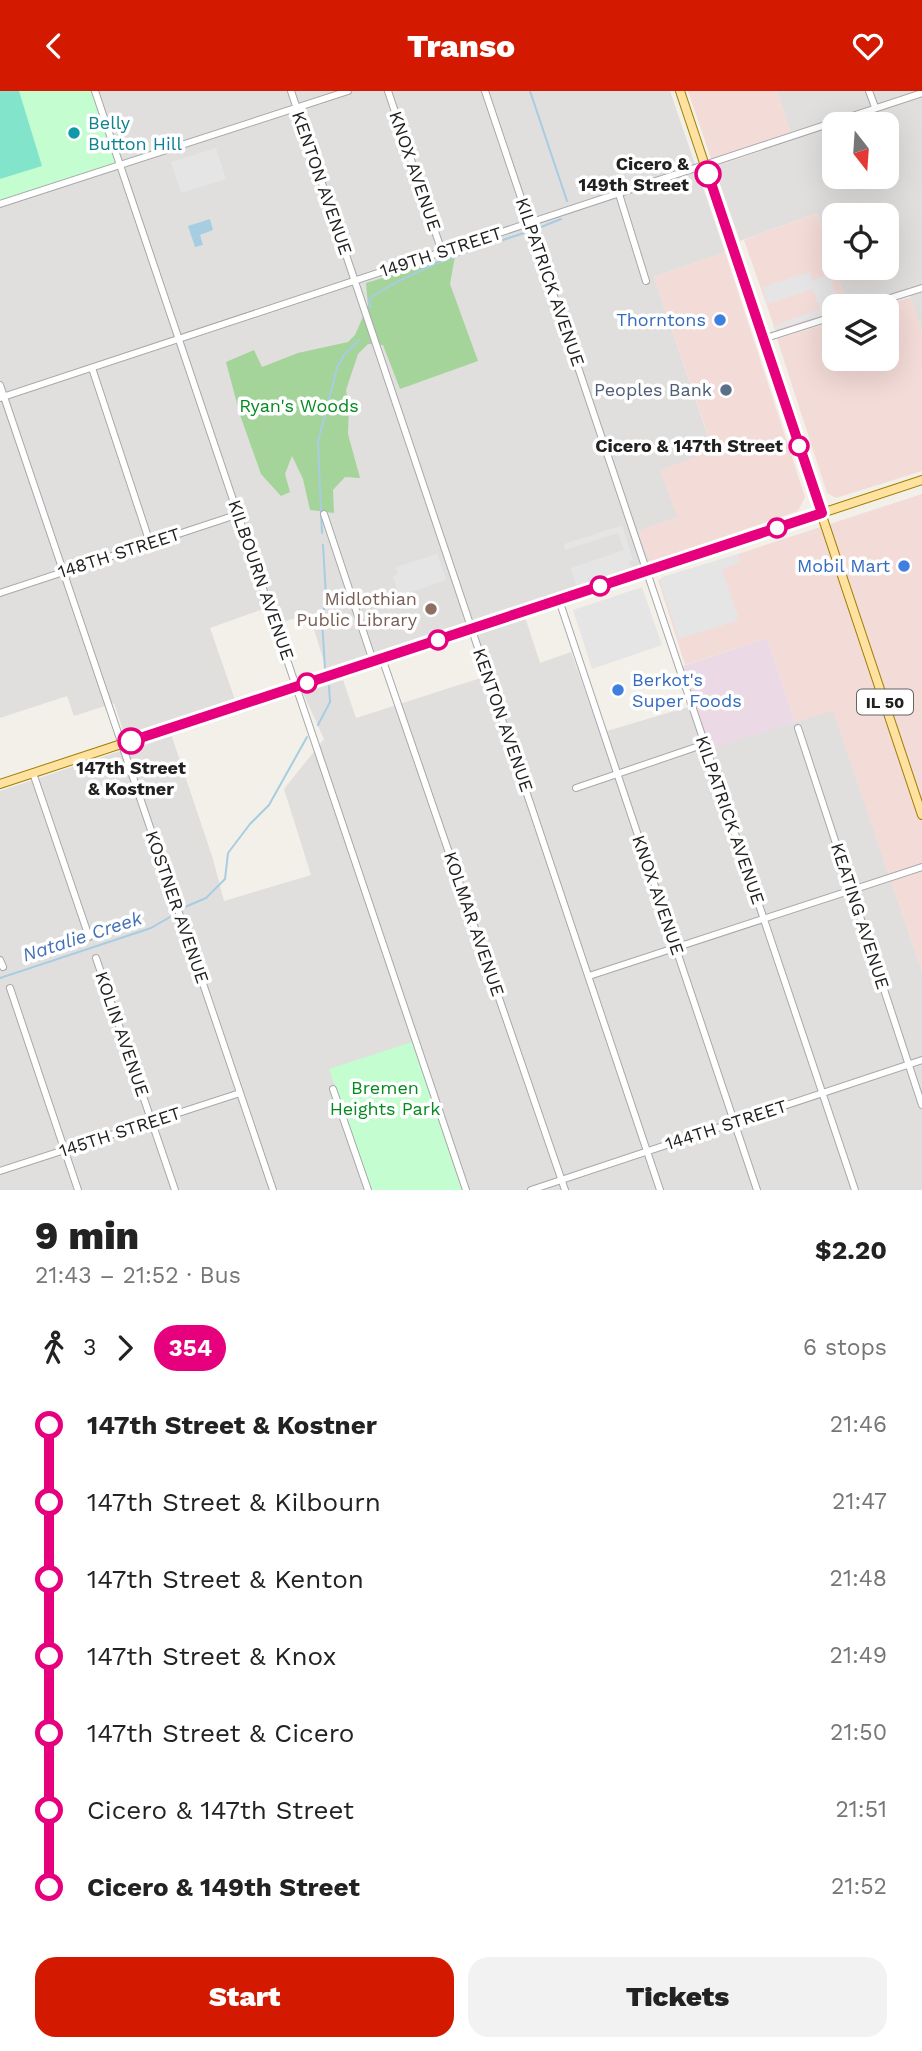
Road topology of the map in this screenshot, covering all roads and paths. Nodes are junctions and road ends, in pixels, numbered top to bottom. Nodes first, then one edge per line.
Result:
1 (95, 91) edge
2 (291, 91) edge
3 (348, 91) edge
4 (388, 91) edge
5 (485, 91) edge
6 (680, 91) edge
7 (869, 91) edge
8 (922, 93) edge
9 (874, 107) junction
10 (297, 108) junction
11 (705, 164) junction
12 (120, 165) junction
13 (618, 194) junction
14 (0, 204) edge
15 (529, 223) junction
16 (442, 251) junction
17 (354, 280) junction
18 (646, 281) dead end
19 (922, 288) edge
20 (899, 295) edge
21 (822, 320) edge
22 (179, 339) junction
23 (763, 339) junction
24 (92, 368) junction
25 (0, 385) edge
26 (2, 398) edge
27 (922, 480) edge
28 (822, 513) junction
29 (239, 514) junction
30 (324, 514) dead end
31 (150, 543) junction
32 (648, 571) junction
33 (64, 572) junction
34 (0, 593) edge
35 (559, 600) junction
36 (472, 629) junction
37 (382, 658) junction
38 (373, 661) junction
39 (297, 686) junction
40 (797, 728) dead end
41 (122, 744) junction
42 (705, 744) junction
43 (33, 773) junction
44 (617, 773) junction
45 (0, 784) edge
46 (576, 788) dead end
47 (922, 815) edge
48 (922, 867) edge
49 (852, 890) junction
50 (763, 919) junction
51 (89, 937) dead end
52 (676, 948) junction
53 (96, 958) dead end
54 (589, 976) junction
55 (10, 988) dead end
56 (922, 1060) edge
57 (909, 1065) junction
58 (333, 1089) dead end
59 (240, 1093) junction
60 (822, 1093) junction
61 (922, 1105) edge
62 (152, 1122) junction
63 (735, 1122) junction
64 (65, 1151) junction
65 (647, 1151) junction
66 (0, 1171) edge
67 (561, 1180) junction
68 (78, 1190) edge
69 (175, 1190) edge
70 (274, 1190) edge
71 (368, 1190) edge
72 (466, 1190) edge
73 (531, 1190) edge
74 (565, 1190) edge
75 (660, 1190) edge
76 (757, 1190) edge
77 (855, 1190) edge

1 - 12 street, KILBOURN AVENUE
2 - 10 street, KENTON AVENUE
3 - 10 street
4 - 16 street, KNOX AVENUE
5 - 15 street, KILPATRICK AVENUE
6 - 11 main road, IL 50
7 - 9 street
8 - 9 street, 149TH STREET
9 - 11 street, 149TH STREET
10 - 12 street
10 - 17 street, KENTON AVENUE
11 - 13 street, 149TH STREET
11 - 23 main road, IL 50
12 - 14 street
12 - 22 street, KILBOURN AVENUE
13 - 15 street, 149TH STREET
13 - 18 street
15 - 16 street, 149TH STREET
15 - 32 street, KILPATRICK AVENUE
16 - 17 street, 149TH STREET
17 - 22 street, 149TH STREET
17 - 36 street, KENTON AVENUE
19 - 20 street
21 - 23 street
22 - 24 street, 149TH STREET
22 - 29 street, KILBOURN AVENUE
23 - 28 main road, IL 50
24 - 26 street, 149TH STREET
24 - 31 street
25 - 26 street, KOSTNER AVENUE
26 - 33 street, KOSTNER AVENUE
27 - 28 main road
28 - 32 main road
28 - 47 main road, IL 50
29 - 31 street, 148TH STREET
29 - 39 street, KILBOURN AVENUE
30 - 38 street
31 - 33 street, 148TH STREET
32 - 35 main road
32 - 42 street, KILPATRICK AVENUE
33 - 34 street, 148TH STREET
33 - 41 street, KOSTNER AVENUE
35 - 36 main road
35 - 44 street, KNOX AVENUE
36 - 37 main road
36 - 54 street, KENTON AVENUE
37 - 38 main road
37 - 67 street, KOLMAR AVENUE
38 - 39 main road
39 - 41 main road
39 - 72 street, KILBOURN AVENUE
40 - 49 street, KEATING AVENUE
41 - 43 main road
41 - 59 street, KOSTNER AVENUE
42 - 44 street
42 - 50 street, KILPATRICK AVENUE
43 - 45 main road
43 - 51 street
44 - 46 street
44 - 52 street, KNOX AVENUE
48 - 49 street
49 - 50 street
49 - 57 street, KEATING AVENUE
50 - 52 street
50 - 60 street, KILPATRICK AVENUE
52 - 54 street
52 - 63 street, KNOX AVENUE
53 - 62 street, KOLIN AVENUE
54 - 65 street, KENTON AVENUE
55 - 64 street
56 - 57 street, 144TH STREET
57 - 60 street, 144TH STREET
57 - 61 street, KEATING AVENUE
58 - 71 street
59 - 62 street, 145TH STREET
59 - 70 street, KOSTNER AVENUE
60 - 63 street, 144TH STREET
60 - 77 street, KILPATRICK AVENUE
62 - 64 street, 145TH STREET
62 - 69 street, KOLIN AVENUE
63 - 65 street, 144TH STREET
63 - 76 street, KNOX AVENUE
64 - 66 street, 145TH STREET
64 - 68 street
65 - 67 street, 144TH STREET
65 - 75 street, KENTON AVENUE
67 - 73 street, 144TH STREET
67 - 74 street, KOLMAR AVENUE

